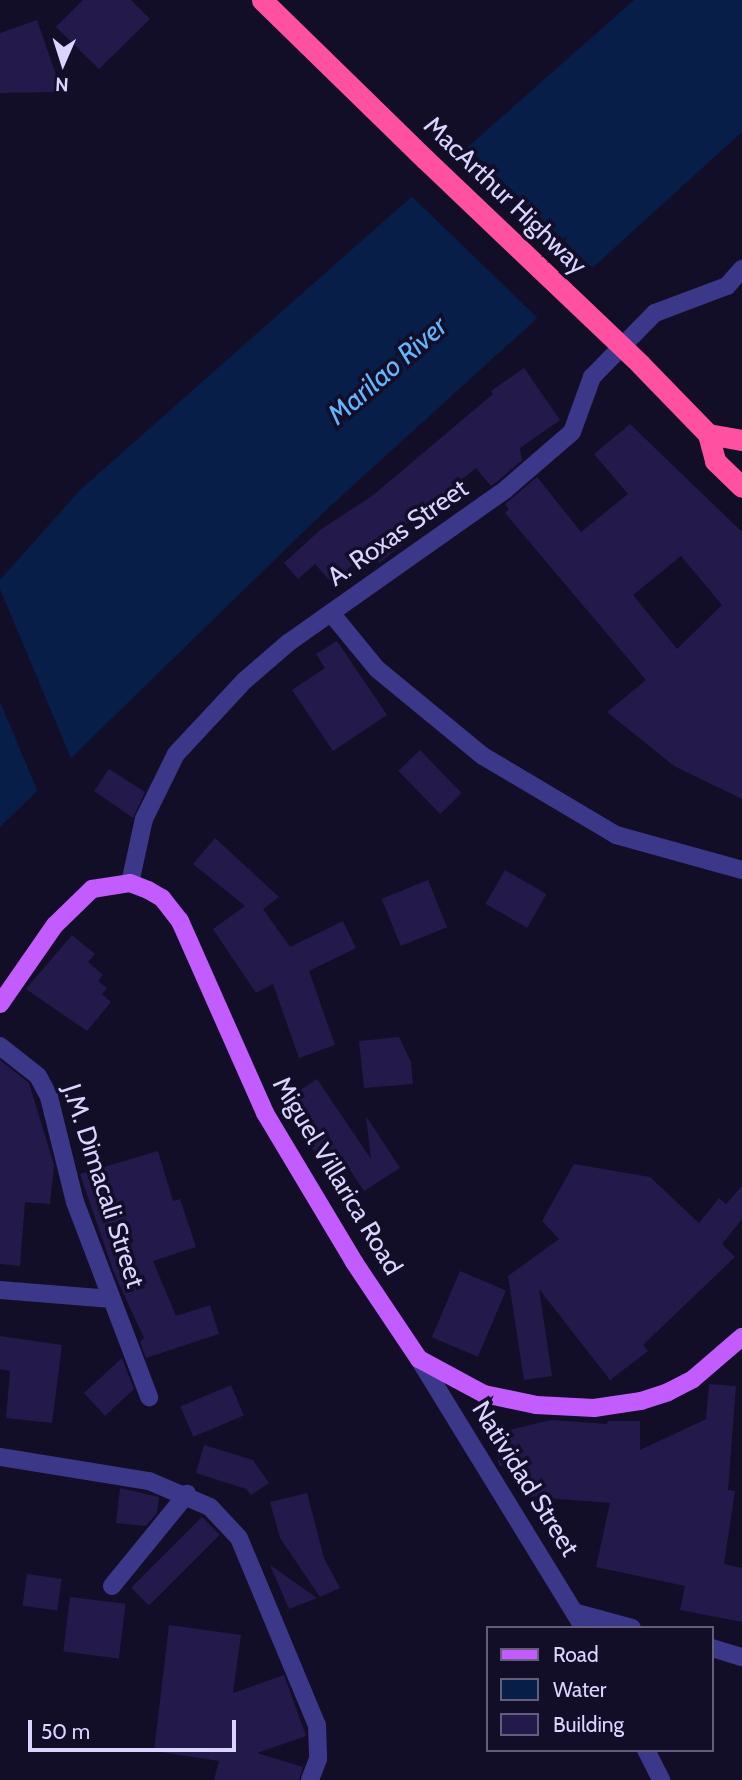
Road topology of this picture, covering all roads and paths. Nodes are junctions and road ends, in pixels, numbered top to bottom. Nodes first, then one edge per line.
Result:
1 (262, 0) edge
2 (742, 269) edge
3 (708, 434) junction
4 (742, 440) edge
5 (742, 487) edge
6 (331, 613) junction
7 (742, 870) edge
8 (130, 883) junction
9 (0, 1004) edge
10 (0, 1046) edge
11 (0, 1290) edge
12 (112, 1299) junction
13 (742, 1337) edge
14 (419, 1359) junction
15 (149, 1397) dead end
16 (0, 1457) edge
17 (187, 1494) junction
18 (111, 1586) dead end
19 (581, 1620) edge
20 (619, 1626) edge
21 (714, 1649) edge
22 (742, 1657) edge
23 (647, 1752) edge
24 (310, 1780) edge
25 (662, 1780) edge

1 - 3 highway, MacArthur Highway, bridge
2 - 6 street, A. Roxas Street
3 - 4 highway
3 - 5 highway, MacArthur Highway
6 - 7 street
6 - 8 street, A. Roxas Street
8 - 9 main road
8 - 14 main road, Miguel Villarica Road
10 - 12 street, J.M. Dimacali Street
11 - 12 street
12 - 15 street, J.M. Dimacali Street
13 - 14 main road, Miguel Villarica Road
14 - 19 street, Natividad Street
16 - 17 street
17 - 18 street
17 - 24 street
19 - 20 street
21 - 22 street
23 - 25 street

